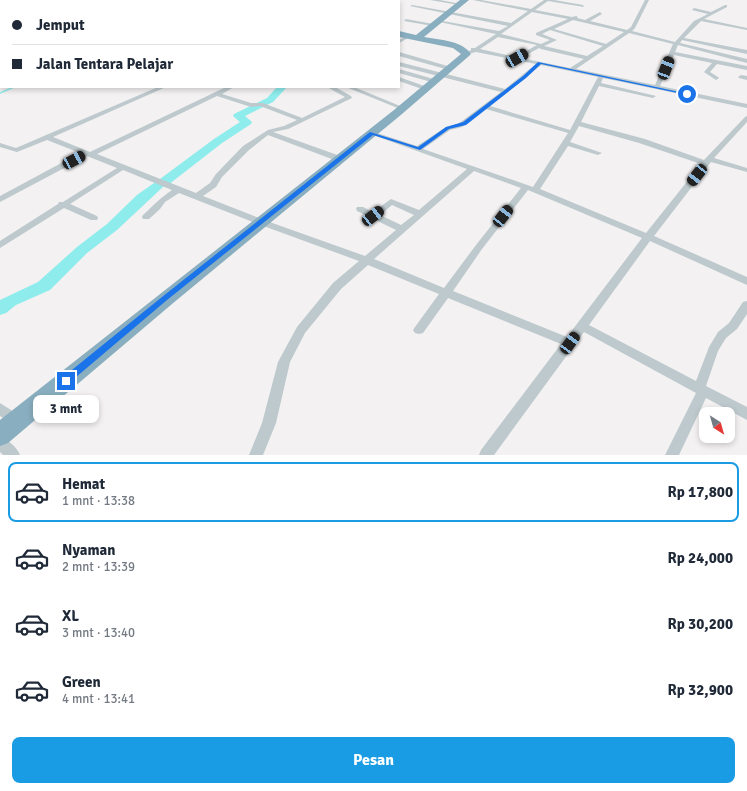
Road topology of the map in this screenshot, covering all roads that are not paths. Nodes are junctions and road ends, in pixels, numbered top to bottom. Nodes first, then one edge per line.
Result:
1 (432, 0) edge
2 (475, 0) edge
3 (547, 0) edge
4 (647, 0) edge
5 (462, 2) edge
6 (412, 6) dead end
7 (507, 6) junction
8 (583, 6) dead end
9 (726, 6) dead end
10 (499, 9) dead end
11 (694, 9) dead end
12 (532, 10) junction
13 (449, 12) junction
14 (582, 14) dead end
15 (600, 14) dead end
16 (713, 14) junction
17 (525, 15) junction
18 (543, 18) dead end
19 (574, 18) junction
20 (701, 20) junction
21 (435, 23) junction
22 (586, 23) junction
23 (512, 25) junction
24 (550, 29) junction
25 (747, 29) edge
26 (630, 31) junction
27 (406, 34) edge
28 (500, 34) junction
29 (646, 35) junction
30 (681, 39) junction
31 (642, 40) dead end
32 (676, 44) junction
33 (542, 46) junction
34 (608, 46) junction
35 (466, 50) junction
36 (747, 52) edge
37 (672, 53) junction
38 (400, 55) edge
39 (517, 58) junction
40 (588, 58) junction
41 (716, 61) junction
42 (747, 61) edge
43 (540, 63) junction
44 (400, 64) edge
45 (747, 68) edge
46 (572, 69) junction
47 (400, 71) edge
48 (602, 75) junction
49 (439, 77) junction
50 (716, 78) dead end
51 (400, 79) edge
52 (598, 84) junction
53 (657, 87) junction
54 (161, 88) edge
55 (229, 88) edge
56 (333, 88) edge
57 (352, 88) edge
58 (506, 91) junction
59 (217, 94) junction
60 (652, 96) dead end
61 (747, 106) edge
62 (402, 108) junction
63 (484, 108) junction
64 (747, 119) edge
65 (302, 120) junction
66 (576, 123) junction
67 (570, 132) junction
68 (268, 133) junction
69 (372, 133) junction
70 (46, 137) junction
71 (566, 143) junction
72 (0, 145) edge
73 (418, 149) junction
74 (598, 153) dead end
75 (88, 154) junction
76 (340, 159) junction
77 (708, 161) junction
78 (123, 167) junction
79 (473, 168) junction
80 (747, 170) edge
81 (179, 189) junction
82 (530, 189) junction
83 (197, 196) junction
84 (0, 199) edge
85 (62, 204) junction
86 (360, 209) dead end
87 (420, 214) junction
88 (373, 216) junction
89 (146, 217) dead end
90 (94, 218) dead end
91 (261, 222) junction
92 (402, 229) junction
93 (648, 237) junction
94 (0, 245) edge
95 (366, 260) junction
96 (747, 281) edge
97 (446, 292) junction
98 (747, 305) edge
99 (582, 326) junction
100 (419, 330) dead end
101 (570, 343) junction
102 (701, 390) junction
103 (0, 409) edge
104 (747, 414) edge
105 (17, 421) junction
106 (0, 435) edge
107 (0, 443) edge
108 (13, 455) edge
109 (256, 455) edge
110 (486, 455) edge
111 (672, 455) edge

1 - 5 street
2 - 7 street
3 - 8 street
3 - 12 street
4 - 26 street
5 - 13 highway
6 - 13 street
7 - 10 street
7 - 12 street
9 - 16 street
11 - 16 street
12 - 17 street
12 - 19 street
13 - 21 highway
13 - 23 street
14 - 19 street
15 - 22 street
16 - 20 street
17 - 18 street
17 - 23 street
19 - 22 street
19 - 24 street
20 - 25 street
20 - 30 street
21 - 27 highway
21 - 27 street
21 - 28 street
22 - 26 street
23 - 28 street
24 - 33 street
24 - 34 street
26 - 29 street
26 - 34 street
27 - 35 highway
28 - 33 street
28 - 35 street
29 - 31 street
29 - 32 street
30 - 32 street
30 - 36 street
32 - 37 street
32 - 42 street
33 - 39 street
33 - 40 street
34 - 40 street
35 - 39 street
35 - 49 highway
37 - 41 street
37 - 53 street
38 - 49 street
39 - 43 street
40 - 46 street
41 - 45 street
41 - 50 street
43 - 46 street
43 - 58 street
44 - 49 street
46 - 48 street
47 - 49 street
48 - 52 street
48 - 53 street
49 - 51 street
49 - 58 street
49 - 62 highway
52 - 60 street
52 - 66 street
53 - 61 street
54 - 70 street
55 - 59 street
56 - 65 street
57 - 62 street
58 - 63 street
59 - 65 street
59 - 75 street
62 - 69 highway
63 - 67 street
63 - 73 street
64 - 77 street
65 - 68 street
66 - 67 street
66 - 77 street
67 - 71 street
68 - 76 street
68 - 83 street
69 - 73 street
69 - 76 highway
70 - 72 street
70 - 75 street
71 - 74 street
71 - 82 street
73 - 79 street
75 - 78 street
75 - 84 street
76 - 91 highway
77 - 80 street
77 - 93 street
78 - 81 street
78 - 85 street
79 - 82 street
79 - 87 street
81 - 83 street
81 - 89 street
82 - 93 street
82 - 97 street
83 - 91 street
85 - 90 street
85 - 94 street
86 - 88 street
87 - 88 street
87 - 92 street
88 - 92 street
91 - 95 street
91 - 105 highway
92 - 95 street
93 - 96 street
93 - 99 street
95 - 97 street
95 - 109 street
97 - 100 street
97 - 101 street
98 - 102 street
99 - 101 street
99 - 102 street
101 - 110 street
102 - 104 street
102 - 111 street
103 - 105 street
105 - 106 highway
107 - 108 street

